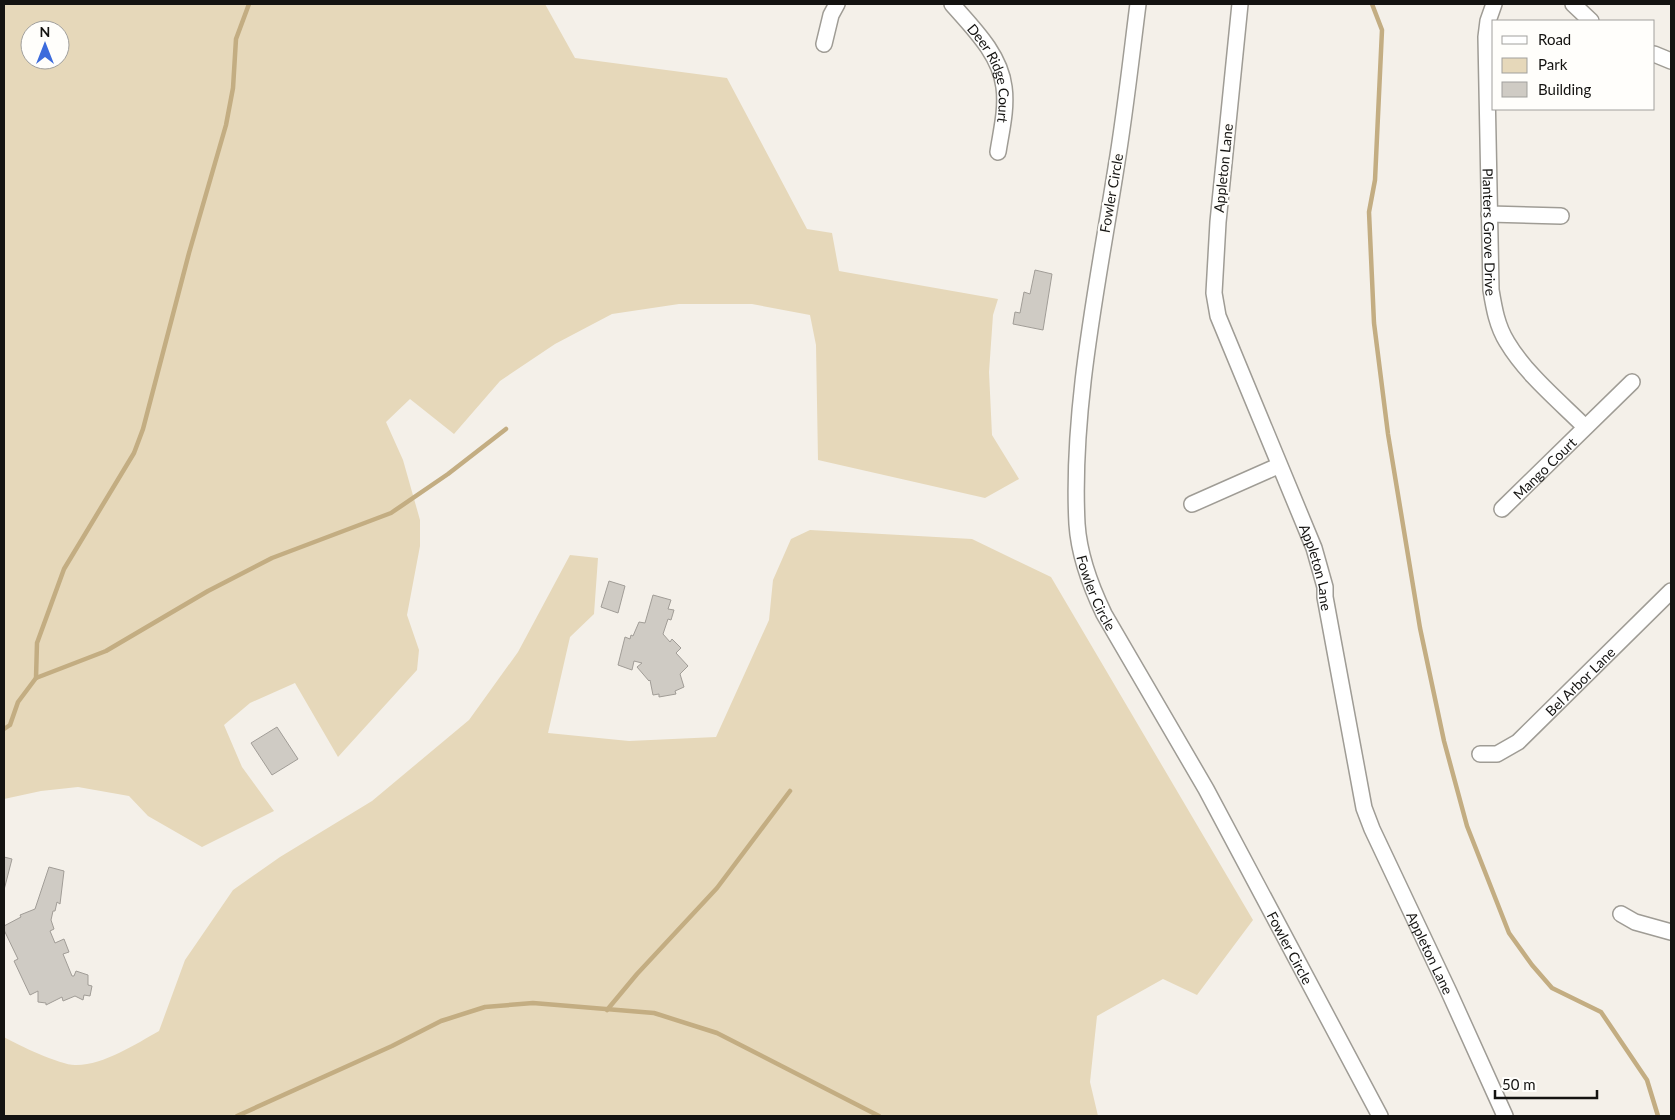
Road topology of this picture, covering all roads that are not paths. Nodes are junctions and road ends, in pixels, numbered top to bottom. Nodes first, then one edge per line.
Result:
1 (837, 4) edge
2 (952, 4) edge
3 (1138, 4) edge
4 (1240, 4) edge
5 (1494, 4) edge
6 (1574, 4) edge
7 (1590, 20) edge
8 (824, 44) dead end
9 (1655, 54) edge
10 (1671, 61) edge
11 (998, 152) dead end
12 (1489, 214) junction
13 (1562, 216) dead end
14 (1632, 382) dead end
15 (1585, 428) junction
16 (1278, 466) junction
17 (1192, 504) dead end
18 (1502, 509) dead end
19 (1671, 591) edge
20 (1480, 754) dead end
21 (1621, 914) dead end
22 (1671, 932) edge
23 (1380, 1116) edge
24 (1504, 1116) edge

1 - 8 street
2 - 11 street, Deer Ridge Court
3 - 23 street, Fowler Circle
4 - 16 street, Appleton Lane
5 - 12 street, Planters Grove Drive
6 - 7 street
9 - 10 street
12 - 13 street
12 - 15 street, Planters Grove Drive
14 - 15 street, Mango Court
15 - 18 street, Mango Court
16 - 17 street
16 - 24 street, Appleton Lane
19 - 20 street, Bel Arbor Lane
21 - 22 street

